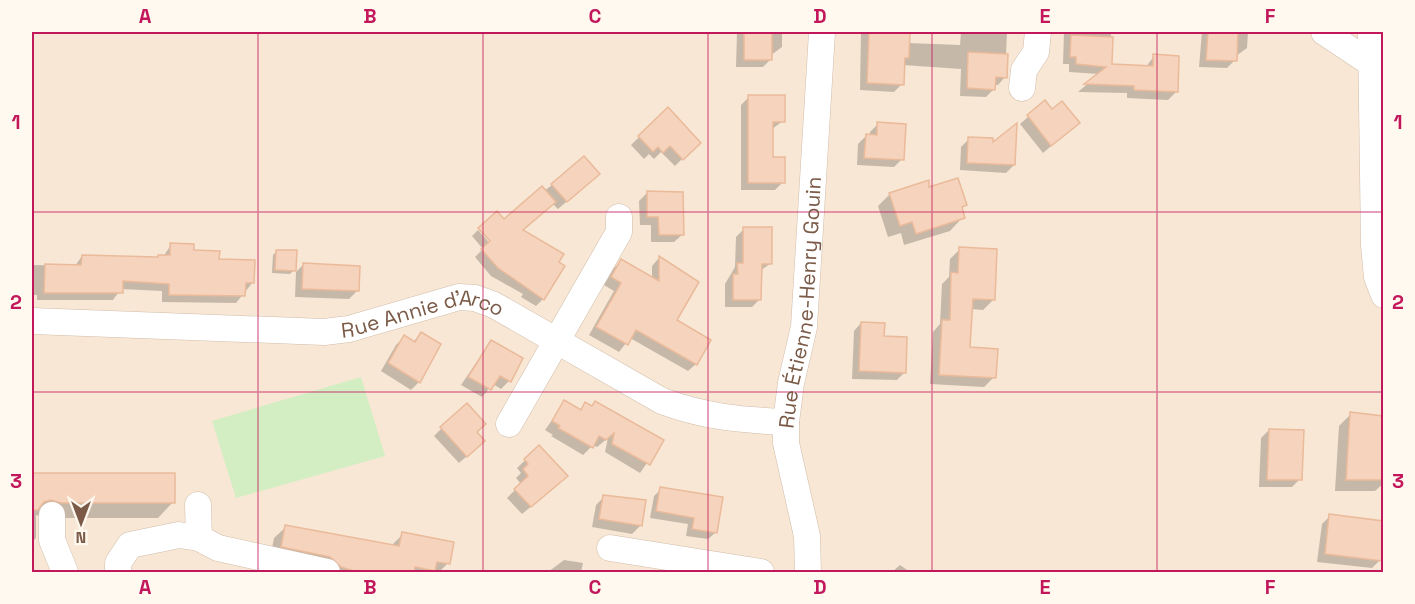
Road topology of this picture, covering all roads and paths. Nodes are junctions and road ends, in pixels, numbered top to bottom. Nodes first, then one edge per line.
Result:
1 (822, 32) edge
2 (1038, 32) edge
3 (1324, 32) edge
4 (1371, 32) edge
5 (1372, 64) junction
6 (1022, 88) dead end
7 (619, 217) dead end
8 (1383, 295) edge
9 (32, 321) edge
10 (557, 341) junction
11 (786, 422) junction
12 (509, 424) dead end
13 (198, 505) dead end
14 (52, 515) dead end
15 (199, 538) junction
16 (610, 548) dead end
17 (64, 573) edge
18 (118, 573) edge
19 (327, 573) edge
20 (761, 573) edge
21 (808, 573) edge

1 - 11 street, Rue Étienne-Henry Gouin
2 - 6 street
3 - 5 street
4 - 5 street
5 - 8 street
7 - 10 street
9 - 10 street, Rue Annie d'Arco
10 - 11 street, Rue Annie d'Arco
10 - 12 street
11 - 21 street, Rue Étienne-Henry Gouin
13 - 15 street
14 - 17 street
15 - 18 street
15 - 19 street
16 - 20 street

